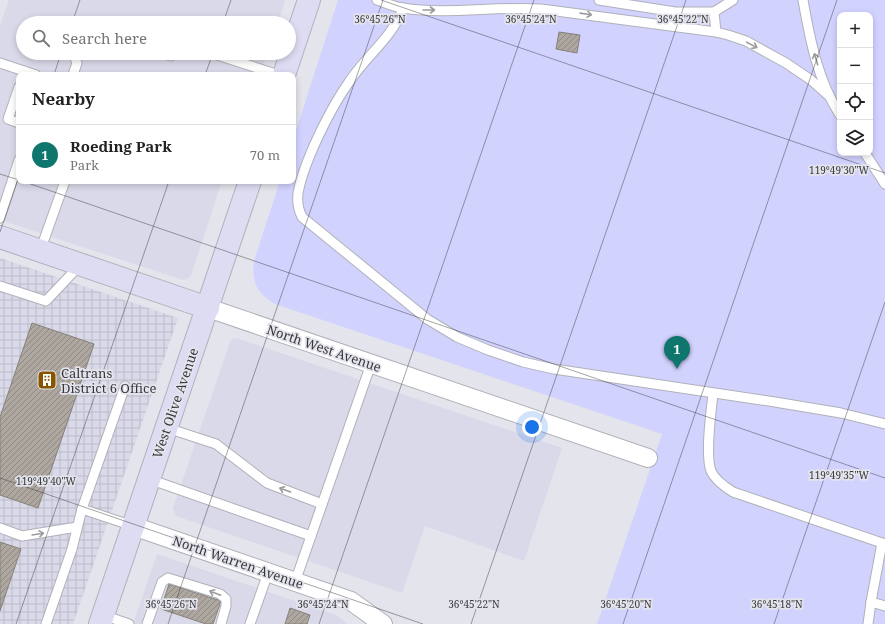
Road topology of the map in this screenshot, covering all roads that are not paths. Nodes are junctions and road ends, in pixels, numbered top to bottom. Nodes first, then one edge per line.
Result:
1 (309, 0) edge
2 (377, 0) edge
3 (599, 0) edge
4 (733, 0) edge
5 (803, 0) edge
6 (403, 8) junction
7 (714, 12) junction
8 (716, 32) junction
9 (296, 39) edge
10 (76, 60) edge
11 (233, 60) edge
12 (289, 60) edge
13 (0, 63) edge
14 (22, 72) edge
15 (74, 72) edge
16 (270, 72) edge
17 (285, 72) edge
18 (16, 93) edge
19 (829, 96) junction
20 (837, 110) edge
21 (4, 118) edge
22 (16, 122) edge
23 (867, 156) edge
24 (16, 169) edge
25 (64, 184) edge
26 (249, 184) edge
27 (885, 184) edge
28 (0, 218) edge
29 (0, 237) edge
30 (40, 251) junction
31 (80, 264) junction
32 (0, 286) edge
33 (208, 308) junction
34 (371, 364) junction
35 (125, 386) dead end
36 (713, 394) junction
37 (885, 424) edge
38 (167, 428) junction
39 (648, 458) dead end
40 (149, 479) junction
41 (322, 504) junction
42 (82, 510) junction
43 (133, 526) junction
44 (77, 527) junction
45 (0, 528) edge
46 (311, 536) junction
47 (884, 544) edge
48 (268, 573) junction
49 (295, 582) junction
50 (870, 602) junction
51 (885, 606) edge
52 (101, 619) edge
53 (46, 624) edge
54 (129, 624) edge
55 (147, 624) edge
56 (221, 624) edge
57 (250, 624) edge
58 (383, 624) edge
59 (868, 624) edge

1 - 9 main road
2 - 6 lane
3 - 7 lane
4 - 7 lane
19 -> 5 lane
6 -> 8 lane
6 - 36 lane
7 - 8 lane
8 -> 19 lane
10 - 15 lane
11 - 16 lane
12 - 17 main road
13 - 14 lane
18 - 21 lane
19 - 20 lane
21 - 22 lane
23 - 27 lane
24 - 28 lane
25 - 30 lane
26 - 33 main road, West Olive Avenue
29 - 30 main road, North West Avenue
30 - 31 main road, North West Avenue
31 - 32 lane
31 - 33 main road, North West Avenue
33 - 34 street, North West Avenue
33 - 38 main road, West Olive Avenue
34 - 39 street, North West Avenue
34 - 41 lane
35 - 42 lane
36 - 37 lane
36 - 47 lane
38 - 40 main road, West Olive Avenue
41 -> 38 lane
40 - 43 main road, West Olive Avenue
40 - 46 lane
41 - 46 lane
42 - 43 lane
42 - 44 lane
43 - 48 street, North Warren Avenue
43 - 52 main road, West Olive Avenue
45 -> 44 lane
44 - 53 lane
46 - 49 lane
47 - 50 lane
48 - 49 street, North Warren Avenue
48 - 57 lane
49 - 58 street, North Warren Avenue
50 - 51 lane
50 - 59 lane
52 - 54 lane
56 -> 55 lane

